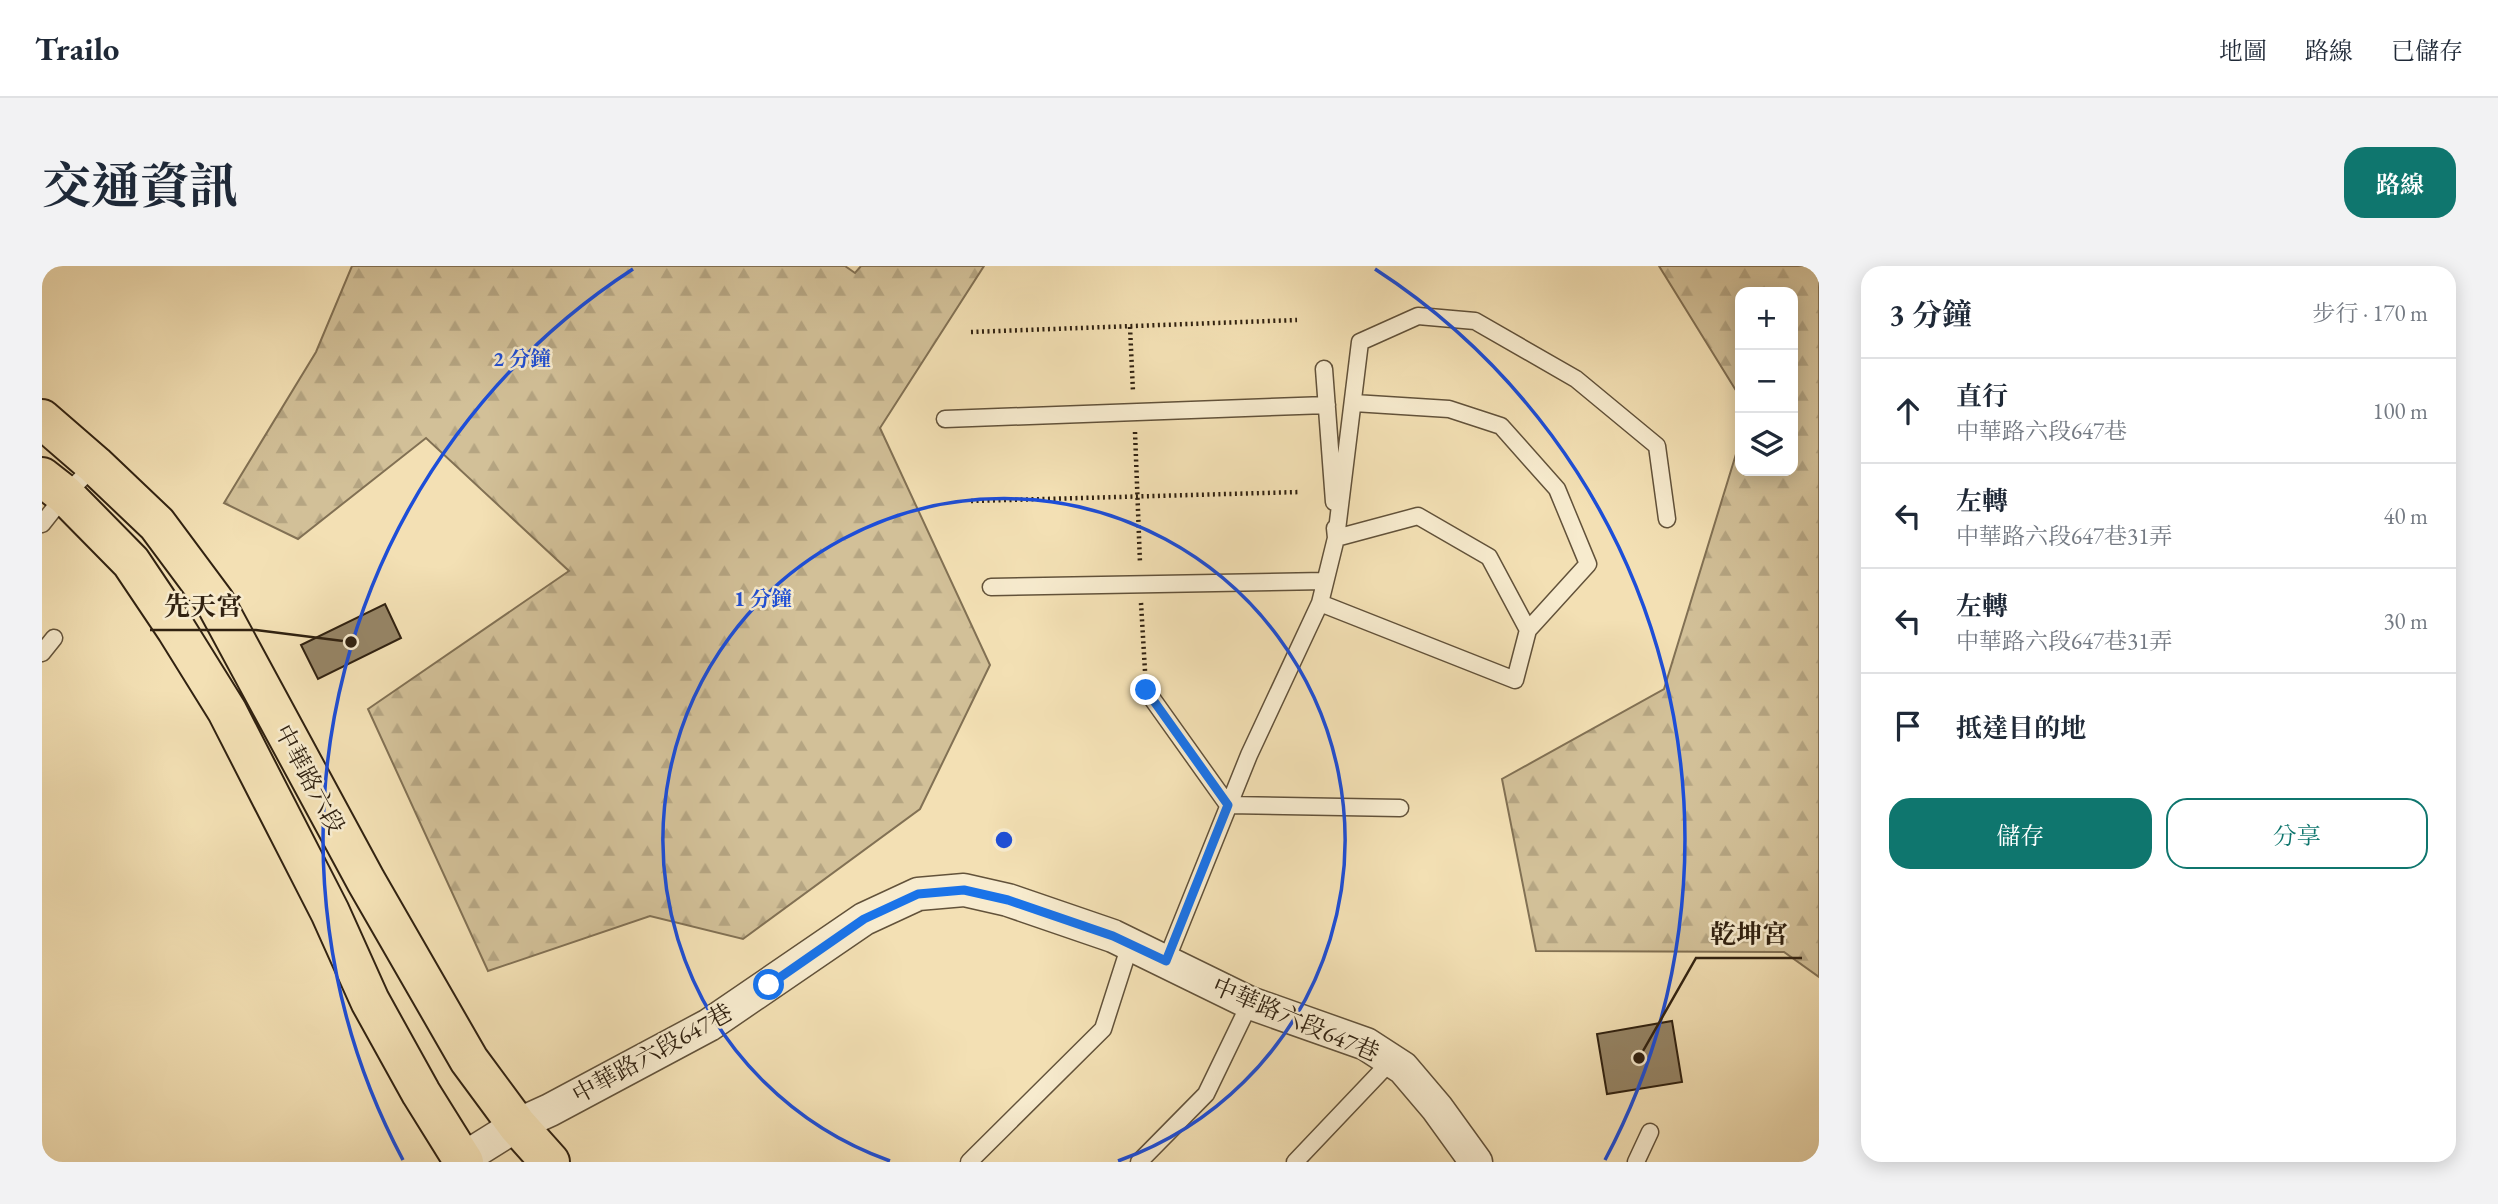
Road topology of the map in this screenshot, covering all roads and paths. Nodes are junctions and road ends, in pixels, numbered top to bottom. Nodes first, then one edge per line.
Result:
1 (1297, 320) dead end
2 (1130, 327) junction
3 (971, 332) dead end
4 (1324, 369) dead end
5 (1354, 403) junction
6 (1327, 405) junction
7 (1134, 412) junction
8 (42, 419) edge
9 (945, 419) dead end
10 (96, 465) junction
11 (1300, 492) dead end
12 (1137, 497) junction
13 (50, 499) edge
14 (971, 501) dead end
15 (1667, 520) dead end
16 (1336, 538) junction
17 (1325, 581) junction
18 (1141, 585) junction
19 (991, 587) dead end
20 (1320, 603) junction
21 (1528, 630) junction
22 (54, 638) dead end
23 (42, 653) edge
24 (1146, 690) joint
25 (1228, 805) junction
26 (1399, 808) dead end
27 (1134, 945) junction
28 (1166, 961) junction
29 (1250, 1003) junction
30 (1391, 1060) junction
31 (517, 1125) junction
32 (1650, 1132) dead end
33 (462, 1161) edge
34 (550, 1162) edge
35 (969, 1162) edge
36 (1139, 1162) edge
37 (1295, 1162) edge
38 (1476, 1162) edge
39 (1636, 1162) edge

1 - 2 path
2 - 3 path
2 - 7 path
4 - 6 lane
5 - 15 lane
5 - 16 lane
5 - 21 lane
6 - 7 lane
6 - 16 lane
7 - 9 lane
7 - 12 path
8 - 10 main road, 中華路六段
10 - 13 lane
10 - 31 main road, 中華路六段
11 - 12 path
12 - 14 path
12 - 18 path
13 - 33 main road, 中華路六段
16 - 17 lane
16 - 21 lane
17 - 18 lane
17 - 20 lane
18 - 19 lane
18 - 24 path
20 - 21 lane
20 - 25 lane
22 - 23 lane
24 - 25 lane
25 - 26 lane
25 - 28 lane
27 - 28 street, 中華路六段647巷
27 - 31 street, 中華路六段647巷
27 - 35 lane
28 - 29 street, 中華路六段647巷
29 - 30 street, 中華路六段647巷
29 - 36 lane
30 - 37 lane
30 - 38 street, 中華路六段647巷
31 - 33 street, 中華路六段647巷
31 - 34 main road, 中華路六段
32 - 39 lane

